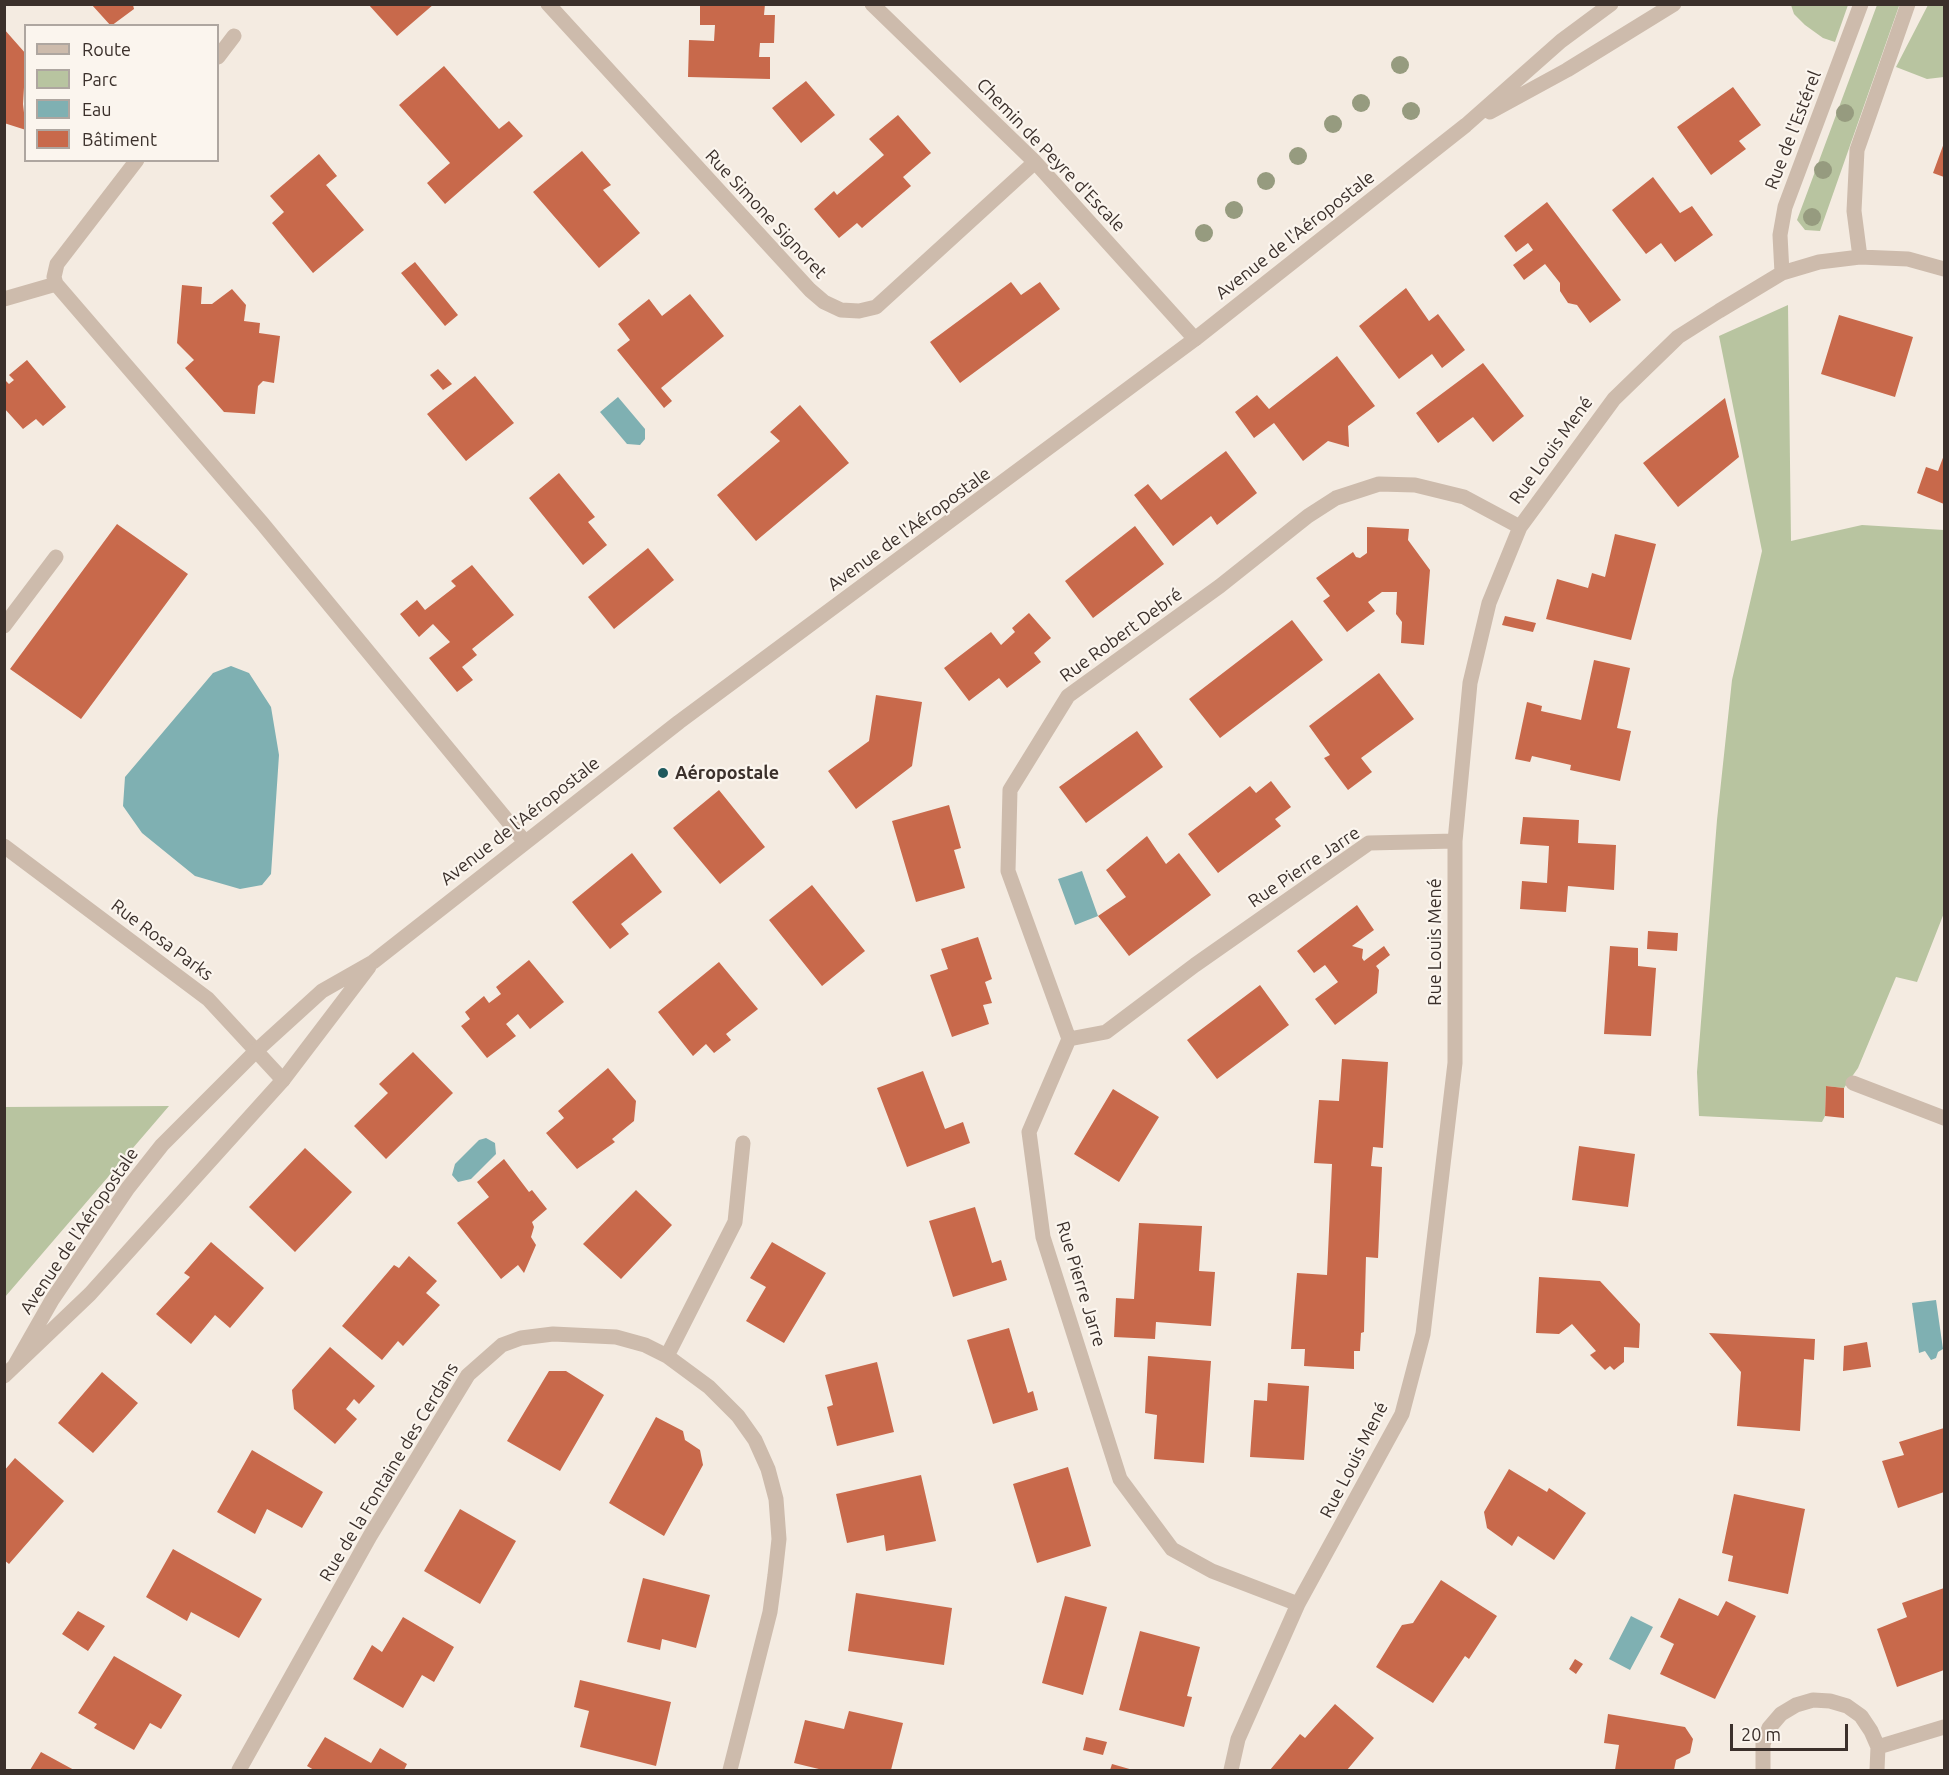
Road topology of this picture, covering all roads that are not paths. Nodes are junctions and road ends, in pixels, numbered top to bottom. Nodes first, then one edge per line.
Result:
1 (549, 4) edge
2 (872, 4) edge
3 (1611, 4) edge
4 (1674, 4) edge
5 (1861, 4) edge
6 (1908, 4) edge
7 (234, 36) dead end
8 (219, 56) edge
9 (1467, 124) junction
10 (135, 162) edge
11 (1035, 162) junction
12 (1860, 257) junction
13 (1944, 269) edge
14 (1782, 273) junction
15 (56, 284) junction
16 (4, 299) edge
17 (1195, 339) junction
18 (1520, 527) junction
19 (56, 557) dead end
20 (4, 626) edge
21 (525, 842) junction
22 (1455, 842) junction
23 (4, 846) edge
24 (373, 962) junction
25 (1069, 1039) junction
26 (256, 1051) junction
27 (283, 1080) junction
28 (1853, 1083) dead end
29 (1944, 1118) edge
30 (743, 1143) dead end
31 (667, 1356) junction
32 (10, 1371) edge
33 (1298, 1604) junction
34 (1944, 1727) edge
35 (1878, 1747) junction
36 (239, 1770) edge
37 (730, 1770) edge
38 (1231, 1770) edge
39 (1763, 1770) edge
40 (1877, 1770) edge

1 - 11 street, Rue Simone Signoret
2 - 11 street, Chemin de Peyre d'Escale
3 - 9 street, Avenue de l'Aéropostale
4 - 9 street, Avenue de l'Aéropostale
5 - 14 street, Rue de l'Estérel
6 - 12 street
7 - 8 street
9 - 17 street, Avenue de l'Aéropostale
10 - 15 street
11 - 17 street, Chemin de Peyre d'Escale
12 - 13 street
12 - 14 street, Rue Louis Mené
14 - 18 street, Rue Louis Mené
15 - 16 street
15 - 21 street
17 - 21 street, Avenue de l'Aéropostale
18 - 22 street, Rue Louis Mené
18 - 25 street, Rue Robert Debré
19 - 20 street
21 - 24 street, Avenue de l'Aéropostale
22 - 25 street, Rue Pierre Jarre
22 - 33 street, Rue Louis Mené
23 - 26 street, Rue Rosa Parks
24 - 26 street, Avenue de l'Aéropostale
24 - 27 street, Avenue de l'Aéropostale
25 - 33 street, Rue Pierre Jarre
26 - 27 street, Rue Rosa Parks
26 - 32 street, Avenue de l'Aéropostale
27 - 32 street, Avenue de l'Aéropostale
28 - 29 street
30 - 31 street
31 - 36 street, Rue de la Fontaine des Cerdans
31 - 37 street, Rue de la Fontaine des Cerdans
33 - 38 street, Rue Louis Mené
34 - 35 street
35 - 39 street
35 - 40 street

